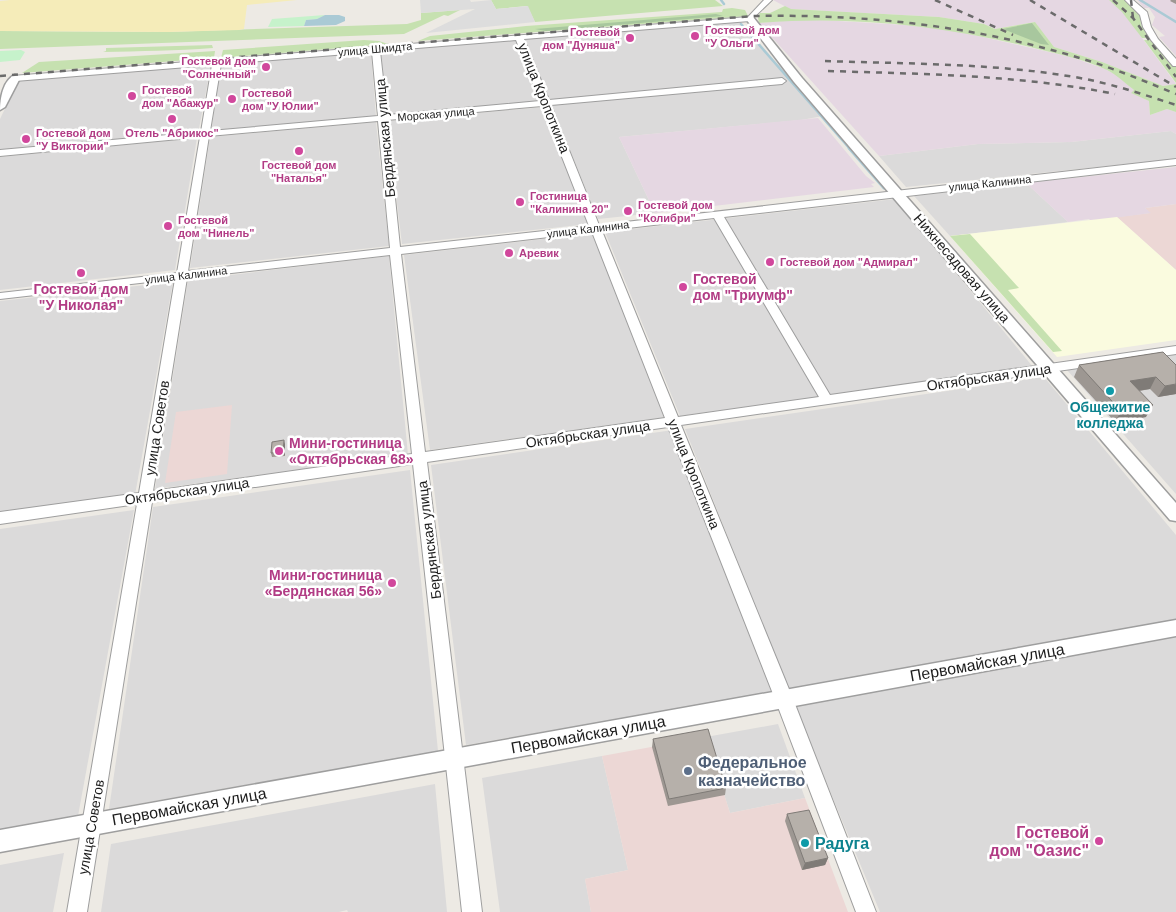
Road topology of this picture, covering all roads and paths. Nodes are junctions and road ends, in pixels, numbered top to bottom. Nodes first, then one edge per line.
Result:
1 (768, 0) edge
2 (1129, 0) edge
3 (750, 19) junction
4 (519, 37) junction
5 (376, 48) junction
6 (217, 61) junction
7 (1176, 64) edge
8 (15, 78) junction
9 (0, 79) edge
10 (782, 81) dead end
11 (546, 104) junction
12 (0, 107) edge
13 (383, 119) junction
14 (204, 135) junction
15 (0, 154) edge
16 (1176, 162) edge
17 (898, 193) junction
18 (718, 214) junction
19 (596, 228) junction
20 (395, 251) junction
21 (181, 275) junction
22 (0, 296) edge
23 (1176, 350) edge
24 (1049, 368) junction
25 (827, 400) junction
26 (673, 422) junction
27 (419, 458) junction
28 (146, 497) junction
29 (1176, 515) edge
30 (0, 518) edge
31 (1176, 628) edge
32 (784, 699) junction
33 (455, 758) junction
34 (92, 824) junction
35 (0, 840) edge
36 (77, 912) edge
37 (472, 912) edge
38 (866, 912) edge

1 - 3 street
2 - 7 street
3 - 4 street, улица Шмидта
3 - 17 street, Нижнесадовая улица
4 - 5 street, улица Шмидта
4 - 11 street, улица Кропоткина
5 - 6 street, улица Шмидта
5 - 13 street, Бердянская улица
6 - 8 street, улица Шмидта
6 - 14 street, улица Советов
8 - 9 street, улица Шмидта
8 - 12 street
10 - 11 street, Морская улица
11 - 13 street, Морская улица
11 - 19 street, улица Кропоткина
13 - 14 street, Морская улица
13 - 20 street, Бердянская улица
14 - 15 street, Морская улица
14 - 21 street, улица Советов
16 - 17 street, улица Калинина
17 - 18 street, улица Калинина
17 - 24 street, Нижнесадовая улица
18 - 19 street, улица Калинина
18 - 25 street
19 - 20 street, улица Калинина
19 - 26 street, улица Кропоткина
20 - 21 street, улица Калинина
20 - 27 street, Бердянская улица
21 - 22 street, улица Калинина
21 - 28 street, улица Советов
23 - 24 street, Октябрьская улица
24 - 25 street, Октябрьская улица
24 - 29 street, Нижнесадовая улица
25 - 26 street, Октябрьская улица
26 - 27 street, Октябрьская улица
26 - 32 street, улица Кропоткина
27 - 28 street, Октябрьская улица
27 - 33 street, Бердянская улица
28 - 30 street, Октябрьская улица
28 - 34 street, улица Советов
31 - 32 street, Первомайская улица
32 - 33 street, Первомайская улица
32 - 38 street, улица Кропоткина
33 - 34 street, Первомайская улица
33 - 37 street, Бердянская улица
34 - 35 street, Первомайская улица
34 - 36 street, улица Советов

